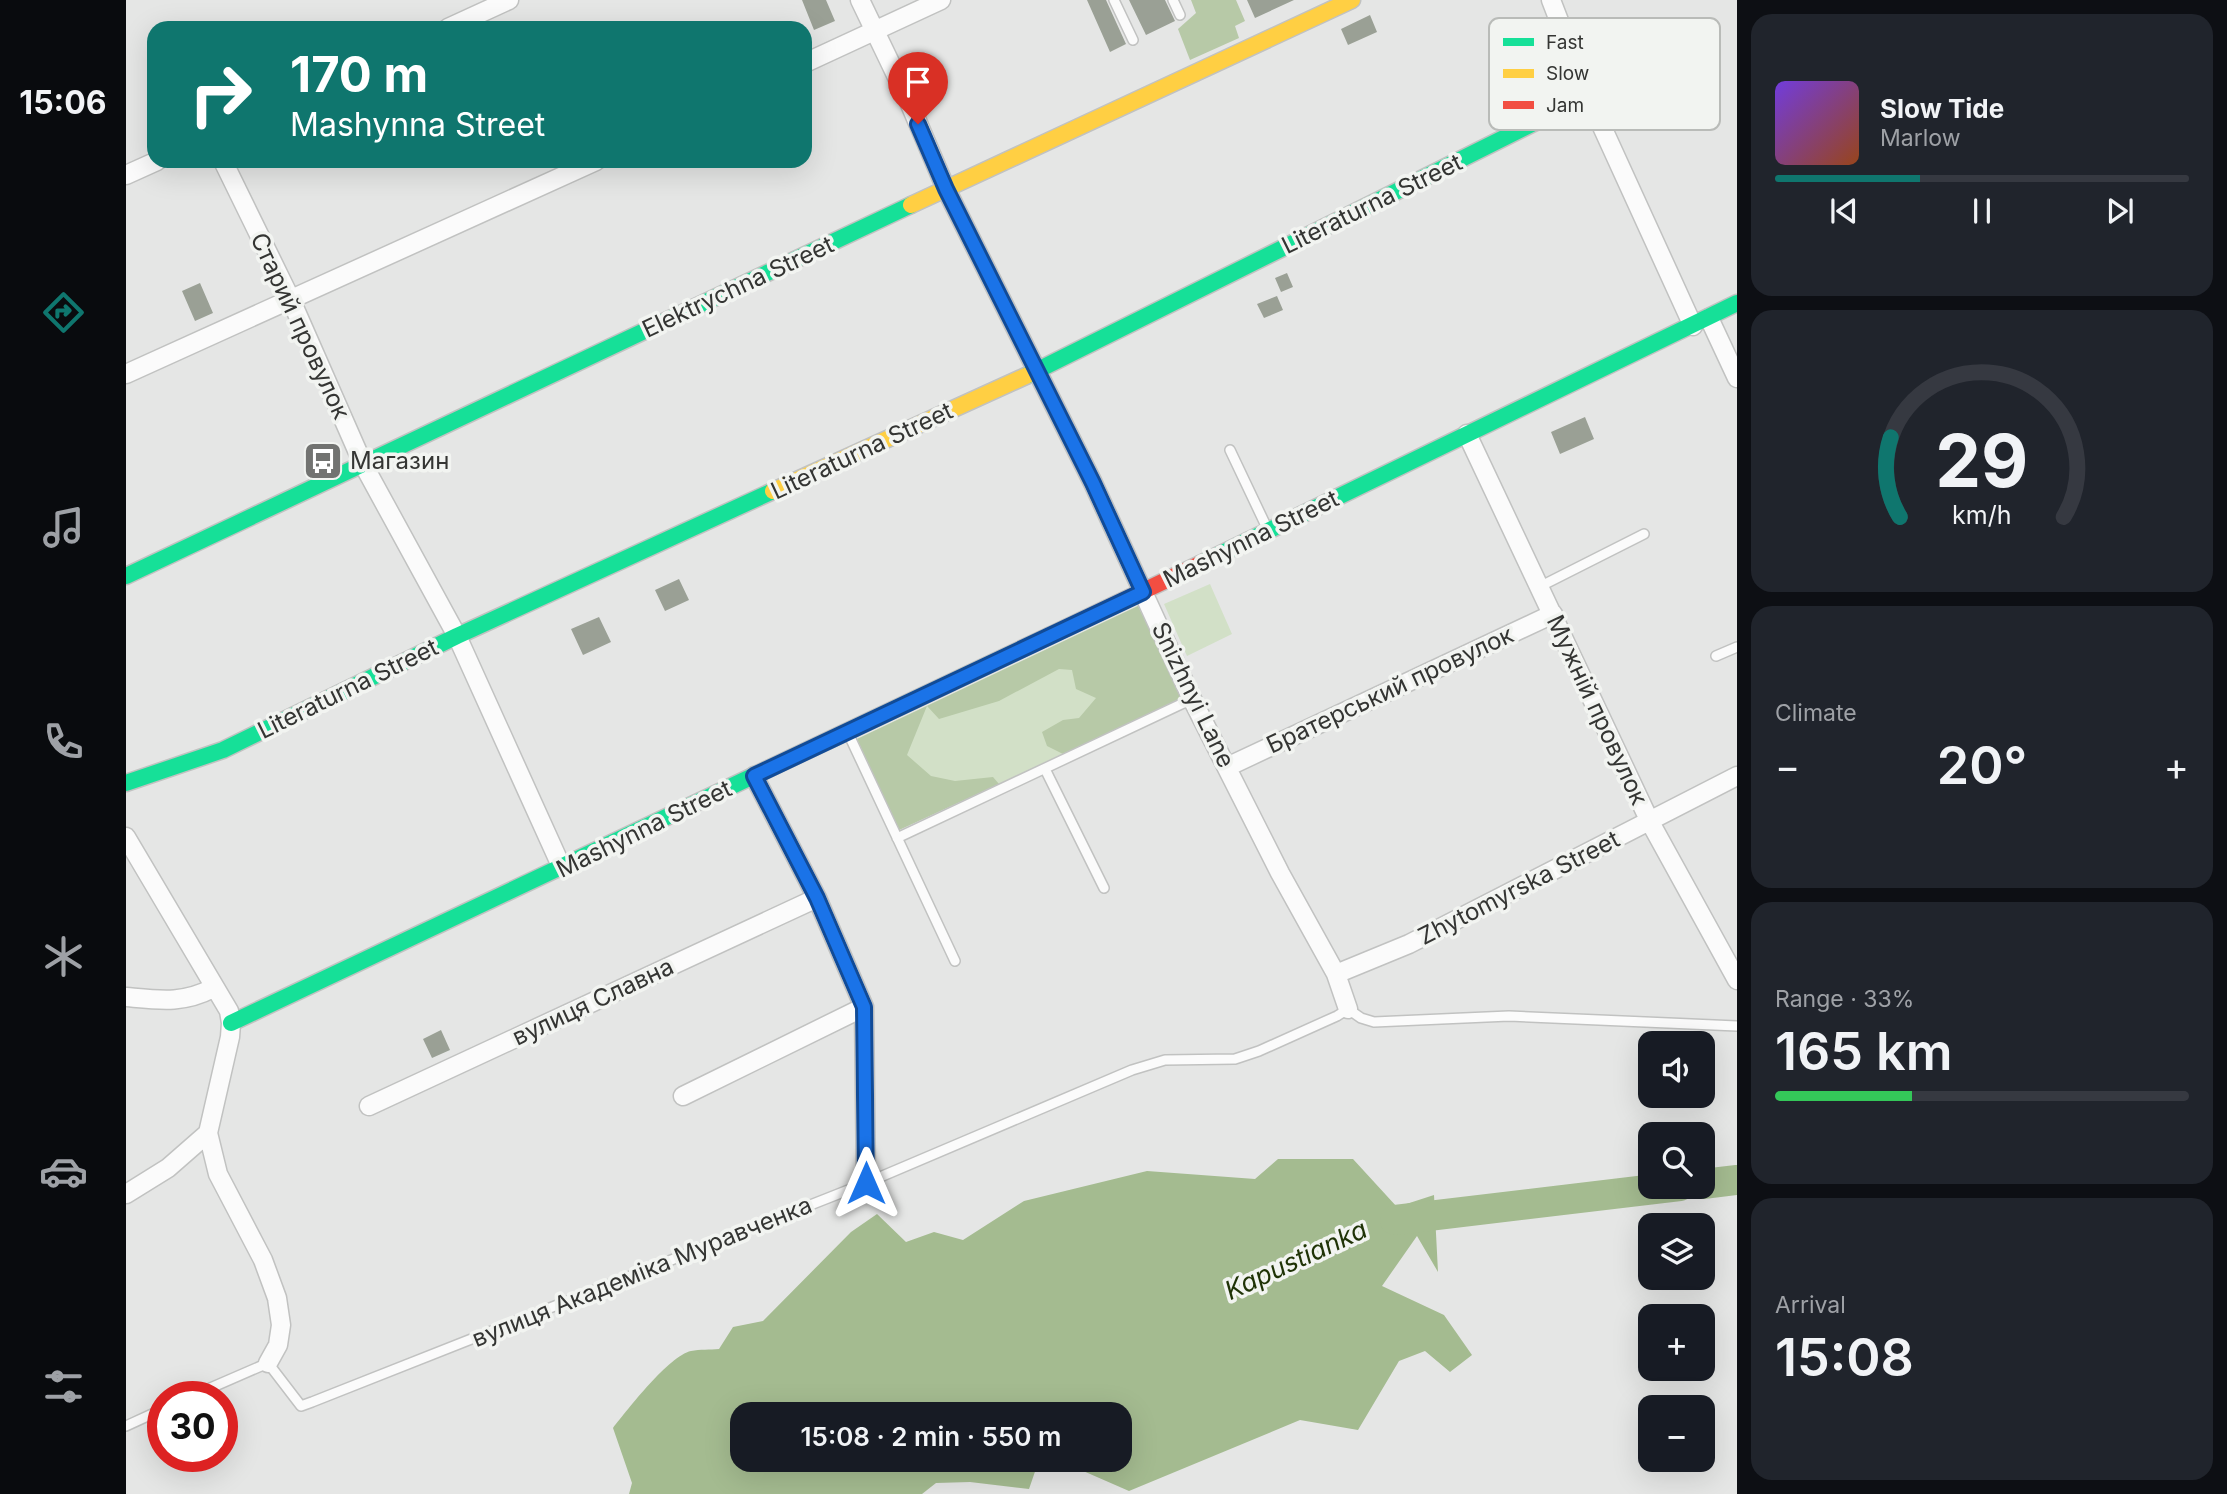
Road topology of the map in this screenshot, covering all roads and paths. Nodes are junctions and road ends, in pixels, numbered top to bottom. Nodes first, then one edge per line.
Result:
1 (509, 0) edge
2 (860, 0) edge
3 (942, 0) edge
4 (1114, 0) edge
5 (1173, 0) edge
6 (1352, 0) edge
7 (1551, 0) edge
8 (1180, 15) dead end
9 (1558, 18) edge
10 (463, 21) edge
11 (876, 30) junction
12 (1133, 40) dead end
13 (812, 60) edge
14 (1520, 130) edge
15 (1605, 130) edge
16 (147, 166) edge
17 (226, 168) edge
18 (581, 168) edge
19 (126, 175) edge
20 (946, 189) junction
21 (291, 300) junction
22 (1737, 303) edge
23 (1701, 322) junction
24 (1036, 371) junction
25 (126, 374) edge
26 (1737, 378) edge
27 (1467, 434) junction
28 (1230, 450) dead end
29 (363, 464) junction
30 (1268, 530) junction
31 (1644, 534) dead end
32 (126, 576) edge
33 (1539, 587) junction
34 (1143, 592) junction
35 (1553, 614) junction
36 (457, 636) junction
37 (1737, 647) edge
38 (1716, 656) dead end
39 (1192, 699) junction
40 (848, 731) junction
41 (1227, 767) junction
42 (1045, 769) junction
43 (754, 776) junction
44 (1737, 776) edge
45 (126, 783) edge
46 (1650, 822) junction
47 (126, 837) edge
48 (897, 838) junction
49 (562, 868) junction
50 (1104, 888) dead end
51 (817, 898) junction
52 (955, 961) dead end
53 (1336, 974) junction
54 (1737, 980) edge
55 (214, 988) junction
56 (126, 997) edge
57 (864, 1007) junction
58 (1349, 1009) junction
59 (231, 1023) junction
60 (1737, 1026) edge
61 (683, 1096) dead end
62 (369, 1106) dead end
63 (208, 1133) junction
64 (866, 1183) junction
65 (126, 1194) edge
66 (268, 1363) junction
67 (227, 1381) edge
68 (147, 1416) edge
69 (126, 1426) edge

1 - 10 street
2 - 11 street, Snizhnyi Lane
3 - 11 street
4 - 12 lane
5 - 8 lane
6 - 20 street, Elektrychna Street
7 - 9 street
11 - 13 street
11 - 20 street, Snizhnyi Lane
14 - 24 street, Literaturna Street
15 - 23 street
16 - 19 street
17 - 21 street, Старий провулок
18 - 21 street
20 - 24 street, Snizhnyi Lane
20 - 29 street, Elektrychna Street
21 - 25 street
21 - 29 street, Старий провулок
22 - 23 street, Mashynna Street
23 - 26 street
23 - 27 street, Mashynna Street
24 - 34 street, Snizhnyi Lane
24 - 36 street, Literaturna Street
27 - 30 street, Mashynna Street
27 - 33 street, Мужній провулок
28 - 30 lane
29 - 32 street, Elektrychna Street
29 - 36 street, Старий провулок
30 - 34 street, Mashynna Street
31 - 33 lane
33 - 35 street, Мужній провулок
34 - 39 street, Snizhnyi Lane
34 - 40 street, Mashynna Street
35 - 41 street, Братерський провулок
35 - 46 street, Мужній провулок
36 - 45 street, Literaturna Street
36 - 49 street, Старий провулок
37 - 38 lane
39 - 41 street, Snizhnyi Lane
39 - 42 lane
40 - 43 street, Mashynna Street
40 - 48 lane
41 - 53 street, Snizhnyi Lane
42 - 48 lane
42 - 50 lane
43 - 49 street, Mashynna Street
43 - 51 street
44 - 46 street, Zhytomyrska Street
46 - 53 street, Zhytomyrska Street
46 - 54 street, Мужній провулок
47 - 55 street
48 - 52 lane
49 - 59 street, Mashynna Street
51 - 57 street
51 - 62 street, вулиця Славна
53 - 58 street, Snizhnyi Lane
55 - 56 street
55 - 59 street
57 - 61 street
57 - 64 street
58 - 60 lane
58 - 64 lane, вулиця Академіка Муравченка
59 - 63 street
63 - 65 street
63 - 66 street
64 - 66 lane, вулиця Академіка Муравченка
66 - 67 lane
68 - 69 lane

